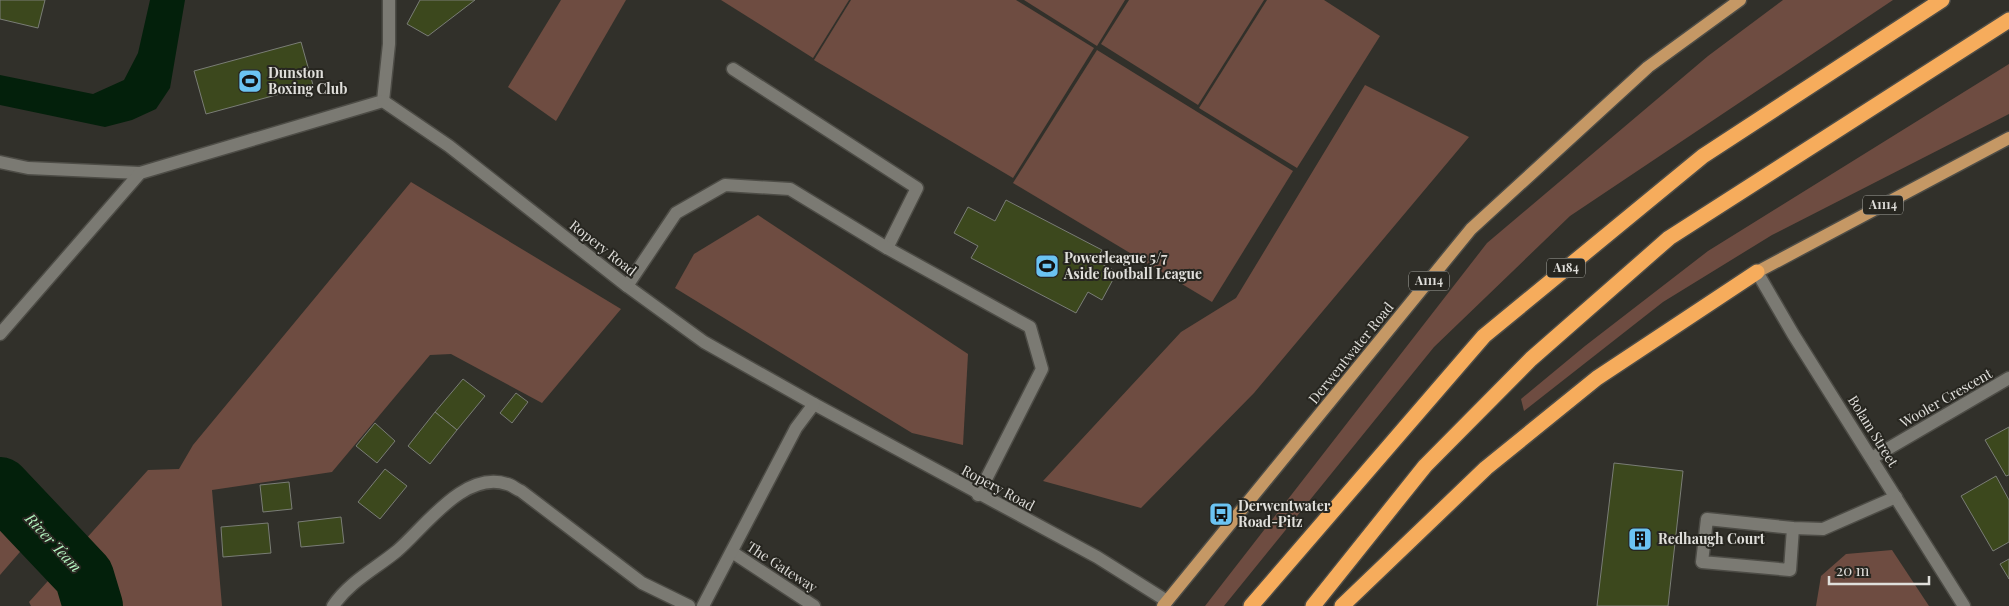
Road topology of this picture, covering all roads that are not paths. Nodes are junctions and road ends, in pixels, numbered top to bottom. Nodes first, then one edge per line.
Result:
1 (389, 0) edge
2 (1740, 0) edge
3 (1942, 0) edge
4 (2009, 20) edge
5 (733, 69) dead end
6 (383, 101) junction
7 (2009, 138) edge
8 (0, 162) edge
9 (140, 173) junction
10 (887, 248) junction
11 (1757, 272) junction
12 (627, 286) junction
13 (0, 334) edge
14 (2009, 378) edge
15 (814, 404) junction
16 (1872, 458) junction
17 (978, 495) junction
18 (1896, 497) junction
19 (1793, 528) junction
20 (732, 552) junction
21 (1165, 604) edge
22 (332, 606) edge
23 (690, 606) edge
24 (703, 606) edge
25 (814, 606) edge
26 (1251, 606) edge
27 (1313, 606) edge
28 (1342, 606) edge
29 (1964, 606) edge

1 - 6 street
2 - 21 main road, Derwentwater Road / A1114
3 - 26 highway, A184
4 - 27 highway
5 - 10 street
6 - 9 street
6 - 12 street, Ropery Road
7 - 11 main road, A1114
8 - 9 street
9 - 13 street
10 - 12 street
10 - 17 street
11 - 16 street, Bolam Street
11 - 28 highway, A1114
12 - 15 street, Ropery Road
14 - 16 street, Wooler Crescent
15 - 17 street, Ropery Road
15 - 20 street
16 - 18 street, Bolam Street
17 - 21 street, Ropery Road
18 - 19 street
18 - 29 street, Bolam Street
19 - 19 street
20 - 24 street
20 - 25 street, The Gateway
22 - 23 street

